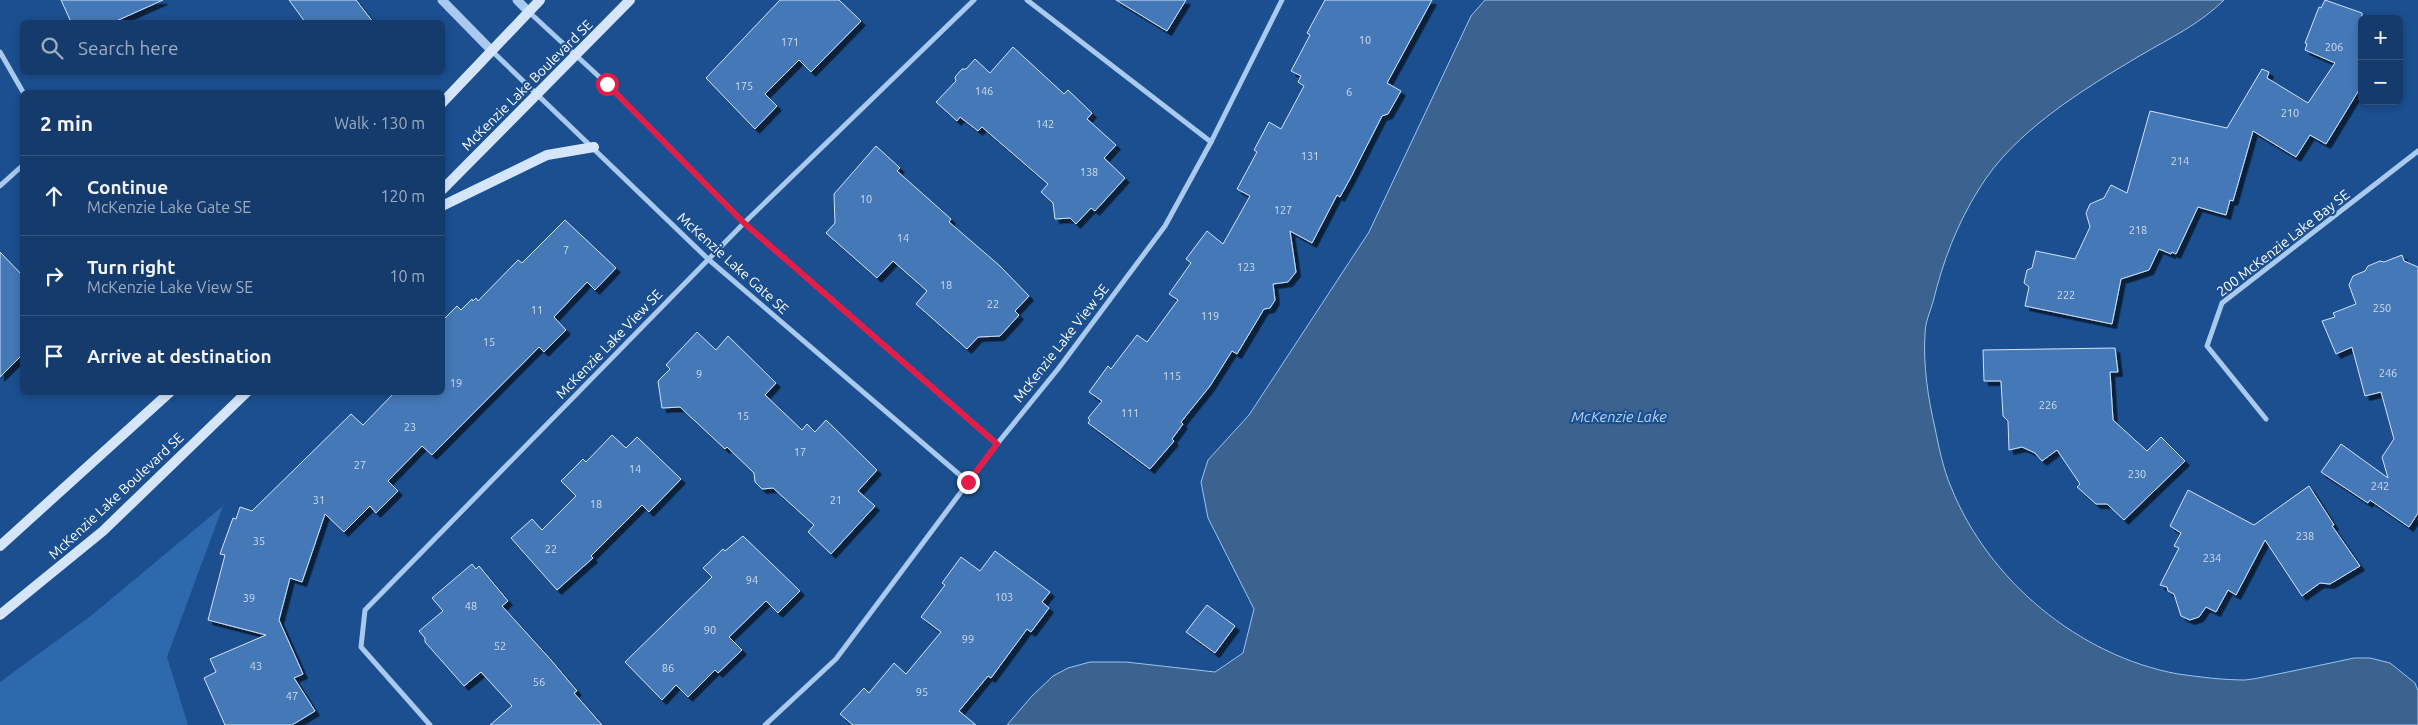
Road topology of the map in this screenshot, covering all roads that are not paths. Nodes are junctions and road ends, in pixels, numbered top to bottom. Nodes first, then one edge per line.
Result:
1 (442, 0) edge
2 (517, 0) edge
3 (540, 0) edge
4 (630, 0) edge
5 (974, 0) edge
6 (1027, 0) edge
7 (1282, 0) edge
8 (529, 12) junction
9 (492, 51) junction
10 (0, 52) edge
11 (576, 54) junction
12 (22, 90) edge
13 (538, 94) junction
14 (445, 100) edge
15 (1211, 142) junction
16 (594, 147) junction
17 (2418, 151) edge
18 (20, 168) edge
19 (0, 186) edge
20 (445, 187) edge
21 (445, 205) edge
22 (744, 223) junction
23 (708, 259) junction
24 (167, 395) edge
25 (244, 395) edge
26 (2266, 419) dead end
27 (997, 444) junction
28 (968, 482) junction
29 (0, 546) edge
30 (0, 615) edge
31 (430, 725) edge
32 (765, 725) edge

1 - 9 street
2 - 8 street
3 - 8 main road
4 - 11 main road, McKenzie Lake Boulevard SE
5 - 22 street, McKenzie Lake View SE
6 - 15 street
7 - 15 street, McKenzie Lake View SE
8 - 9 main road
8 - 11 street
9 - 13 street, McKenzie Lake Gate SE
9 - 14 main road
10 - 12 street
11 - 13 main road, McKenzie Lake Boulevard SE
11 - 22 street
13 - 16 street, McKenzie Lake Gate SE
13 - 20 main road, McKenzie Lake Boulevard SE
15 - 27 street, McKenzie Lake View SE
16 - 21 main road
16 - 23 street, McKenzie Lake Gate SE
17 - 26 street, 200 McKenzie Lake Bay SE
18 - 19 street
22 - 23 street, McKenzie Lake View SE
22 - 27 street
23 - 28 street, McKenzie Lake Gate SE
23 - 31 street, McKenzie Lake View SE
24 - 29 main road
25 - 30 main road, McKenzie Lake Boulevard SE
27 - 28 street, McKenzie Lake View SE
28 - 32 street, McKenzie Lake View SE

